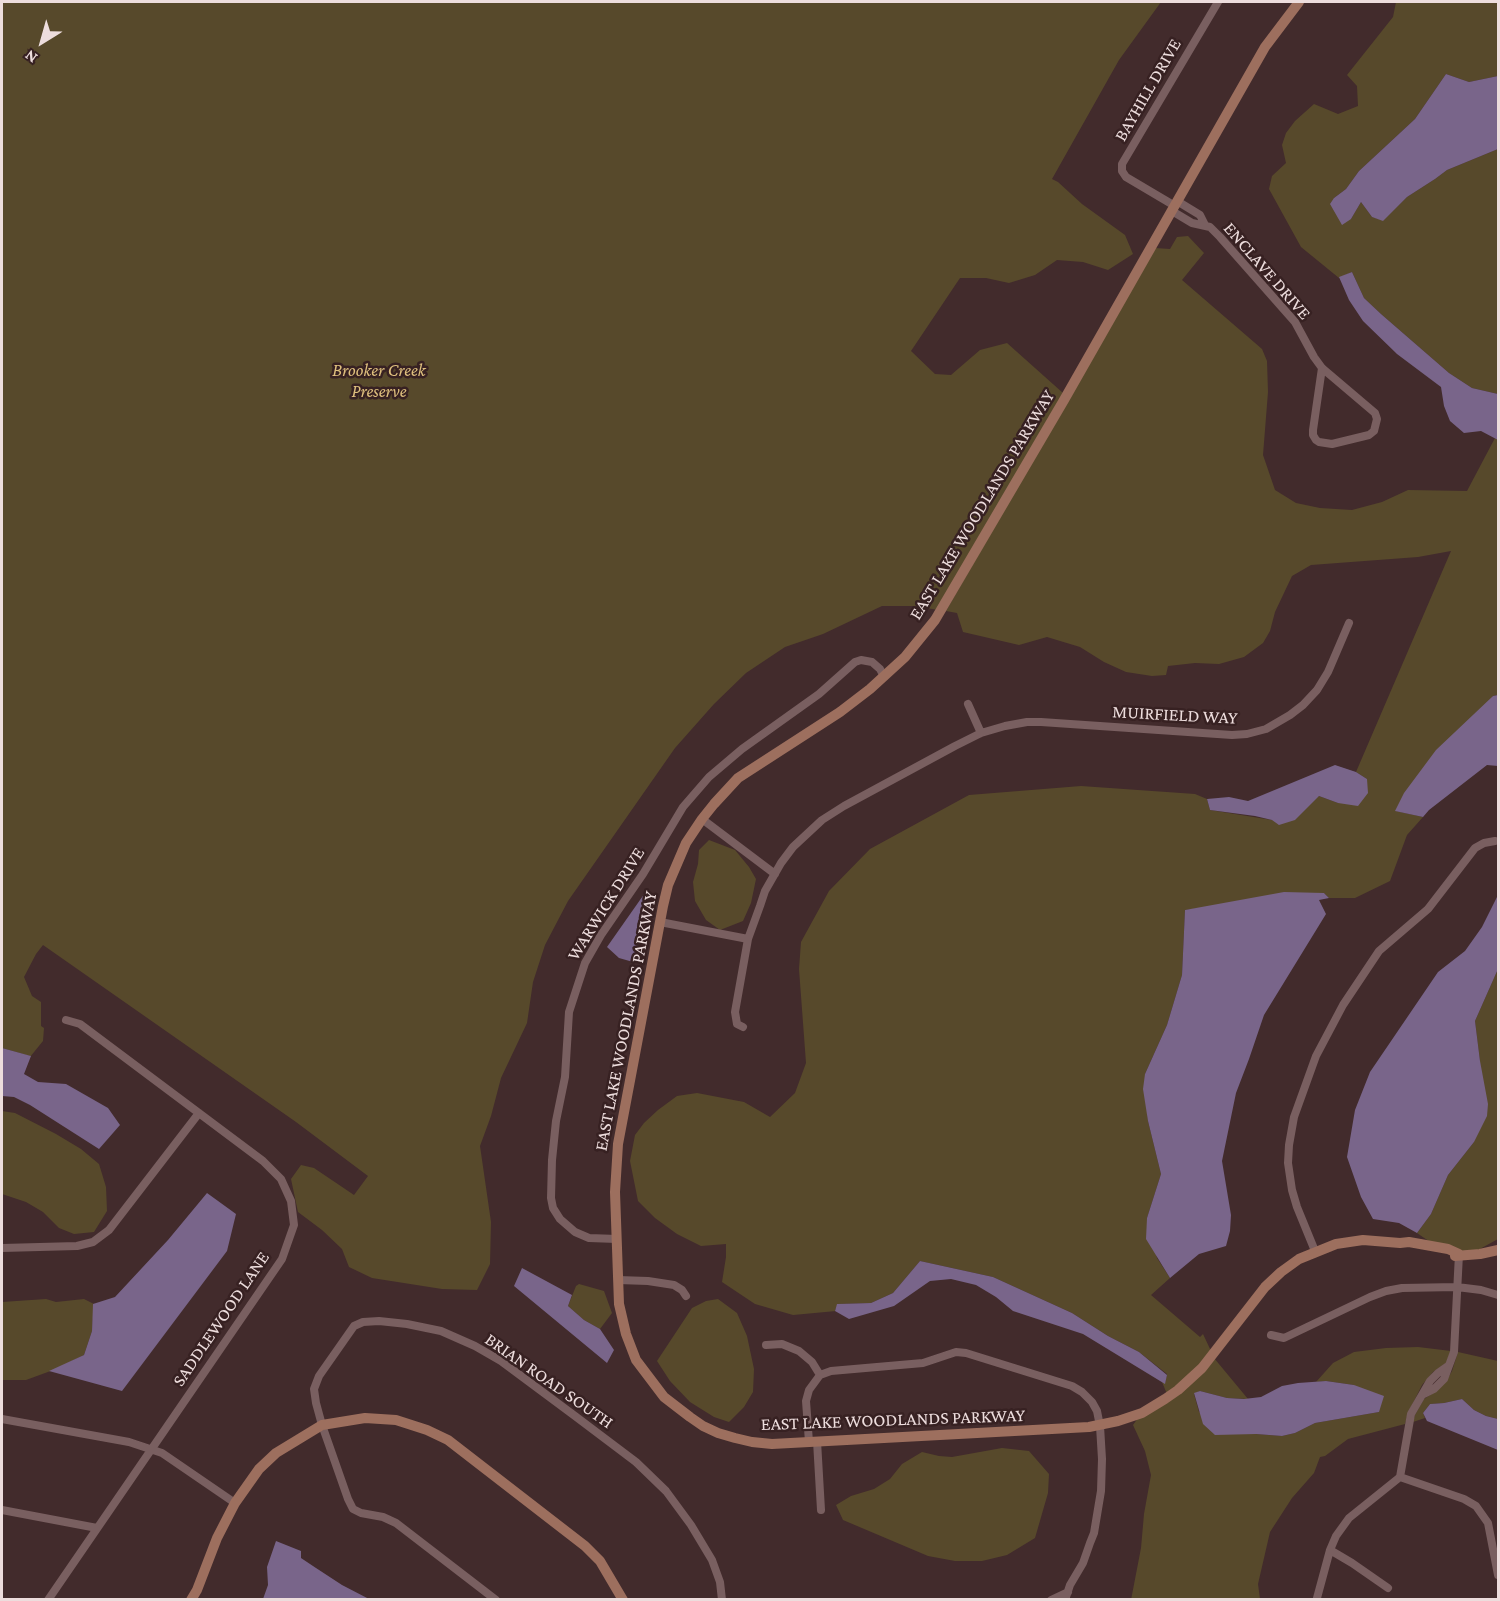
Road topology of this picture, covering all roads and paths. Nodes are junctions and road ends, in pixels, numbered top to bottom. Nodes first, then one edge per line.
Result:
1 (1218, 2) edge
2 (1299, 2) edge
3 (1175, 206) junction
4 (1322, 368) junction
5 (1349, 623) dead end
6 (884, 677) junction
7 (969, 704) dead end
8 (981, 733) junction
9 (702, 819) junction
10 (1495, 841) dead end
11 (775, 874) junction
12 (660, 922) junction
13 (748, 939) junction
14 (66, 1020) dead end
15 (743, 1027) dead end
16 (199, 1113) junction
17 (617, 1239) junction
18 (2, 1248) edge
19 (1498, 1250) edge
20 (1315, 1251) junction
21 (1459, 1254) junction
22 (618, 1280) junction
23 (1458, 1287) junction
24 (1498, 1295) edge
25 (686, 1296) dead end
26 (1271, 1335) dead end
27 (766, 1345) dead end
28 (820, 1375) junction
29 (2, 1419) edge
30 (322, 1425) junction
31 (1100, 1426) junction
32 (813, 1442) junction
33 (151, 1450) junction
34 (1400, 1477) junction
35 (236, 1503) junction
36 (2, 1509) edge
37 (821, 1510) dead end
38 (98, 1528) junction
39 (1330, 1550) junction
40 (1498, 1575) edge
41 (1388, 1588) dead end
42 (1066, 1595) edge
43 (1317, 1598) edge
44 (48, 1599) edge
45 (191, 1599) edge
46 (496, 1599) edge
47 (622, 1599) edge
48 (722, 1599) edge
49 (1051, 1599) edge

1 - 3 street, BAYHILL DRIVE
2 - 3 street, EAST LAKE WOODLANDS PARKWAY
3 - 4 street, ENCLAVE DRIVE
3 - 6 street, EAST LAKE WOODLANDS PARKWAY
4 - 4 street, ENCLAVE DRIVE
5 - 8 street, MUIRFIELD WAY
6 - 9 street, EAST LAKE WOODLANDS PARKWAY
6 - 17 street, WARWICK DRIVE
7 - 8 street
8 - 11 street, MUIRFIELD WAY
9 - 11 street
9 - 12 street, EAST LAKE WOODLANDS PARKWAY
10 - 20 street
11 - 13 street, MUIRFIELD WAY
12 - 13 street
12 - 17 street, EAST LAKE WOODLANDS PARKWAY
13 - 15 street, MUIRFIELD WAY
14 - 16 street, SADDLEWOOD LANE
16 - 18 street
16 - 33 street, SADDLEWOOD LANE
17 - 22 street, EAST LAKE WOODLANDS PARKWAY
19 - 21 street, EAST LAKE WOODLANDS PARKWAY
20 - 21 street, EAST LAKE WOODLANDS PARKWAY
20 - 31 street, EAST LAKE WOODLANDS PARKWAY
21 - 23 street
22 - 25 street
22 - 32 street, EAST LAKE WOODLANDS PARKWAY
23 - 24 street
23 - 26 street
23 - 34 street
27 - 28 street
28 - 31 street
28 - 32 street
29 - 33 street
30 - 35 street
30 - 46 street, BRIAN ROAD SOUTH
30 - 47 street
30 - 48 street, BRIAN ROAD SOUTH
31 - 32 street, EAST LAKE WOODLANDS PARKWAY
31 - 42 street
32 - 37 street
33 - 35 street
33 - 38 street, SADDLEWOOD LANE
34 - 39 street
34 - 40 street
35 - 45 street
36 - 38 street
38 - 44 street, SADDLEWOOD LANE
39 - 41 street
39 - 43 street
42 - 49 street

